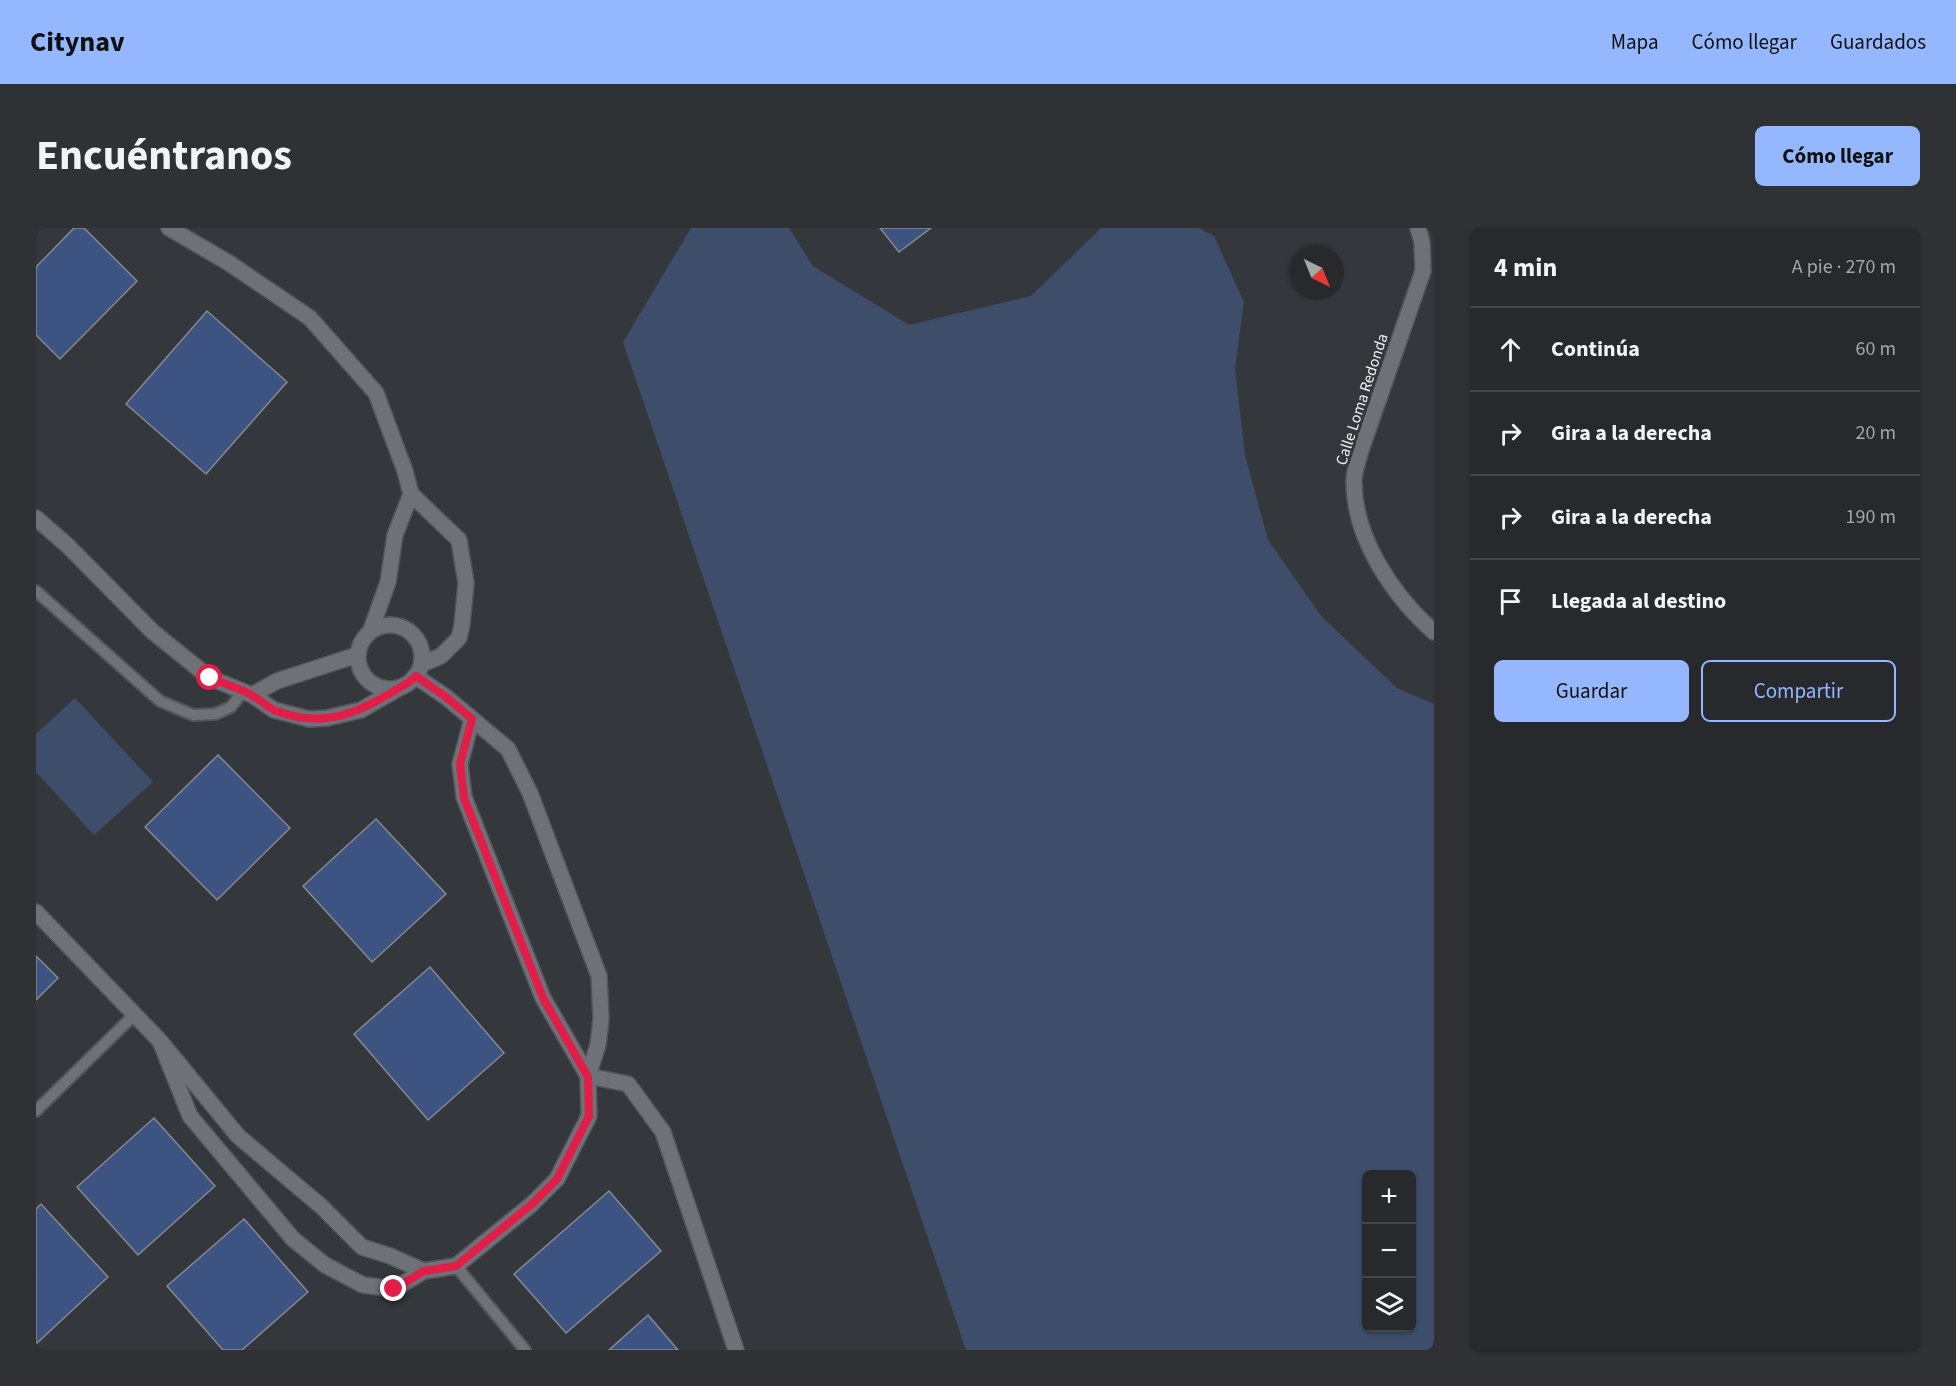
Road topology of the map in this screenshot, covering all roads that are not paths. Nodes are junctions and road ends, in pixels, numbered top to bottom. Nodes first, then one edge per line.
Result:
1 (170, 228) edge
2 (1418, 228) edge
3 (411, 494) junction
4 (36, 518) edge
5 (36, 591) edge
6 (371, 630) junction
7 (1434, 632) edge
8 (357, 655) junction
9 (418, 670) junction
10 (401, 687) junction
11 (248, 693) junction
12 (472, 719) junction
13 (36, 912) edge
14 (135, 1014) junction
15 (160, 1041) junction
16 (588, 1077) junction
17 (36, 1111) edge
18 (456, 1266) junction
19 (424, 1271) junction
20 (525, 1350) edge
21 (736, 1350) edge

1 - 3 street
2 - 7 street, Calle Loma Redonda
3 - 6 street
3 - 9 street
4 - 11 street
5 - 11 lane
6 - 8 street
6 - 9 street
8 - 10 street
8 - 11 street
9 - 10 street
9 - 12 street
10 - 11 street
12 - 16 street
12 - 16 street
13 - 14 street
14 - 15 street
14 - 17 lane
15 - 19 street
15 - 19 street
16 - 18 street
16 - 21 street
18 - 19 street
18 - 20 lane

